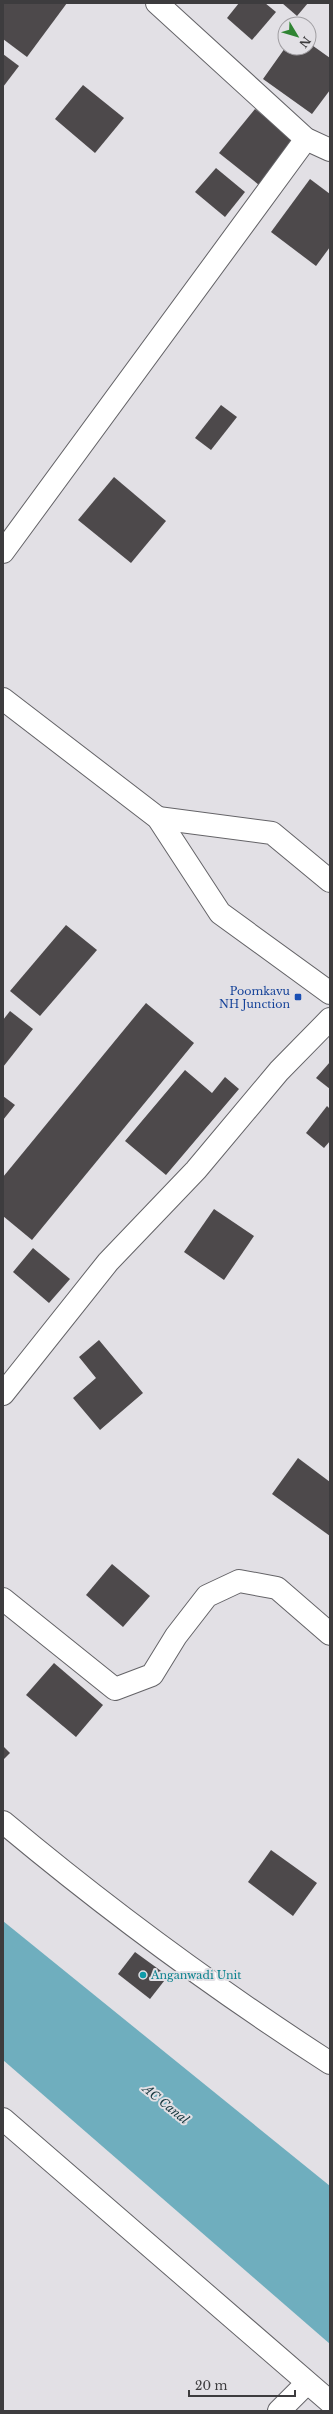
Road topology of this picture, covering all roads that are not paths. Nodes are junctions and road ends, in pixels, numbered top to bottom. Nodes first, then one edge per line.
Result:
1 (157, 3) edge
2 (306, 139) junction
3 (330, 150) edge
4 (3, 552) edge
5 (3, 699) edge
6 (158, 818) junction
7 (330, 881) edge
8 (330, 993) edge
9 (330, 1019) edge
10 (3, 1394) edge
11 (3, 1599) edge
12 (330, 1634) edge
13 (3, 1822) edge
14 (330, 2063) edge
15 (3, 2119) edge
16 (307, 2383) junction
17 (330, 2402) edge
18 (279, 2411) edge

1 - 2 main road
2 - 3 main road
2 - 4 main road
5 - 6 main road
6 - 7 main road
6 - 8 main road
9 - 10 main road
11 - 12 main road
13 - 14 main road
15 - 16 main road
16 - 17 main road
16 - 18 main road

